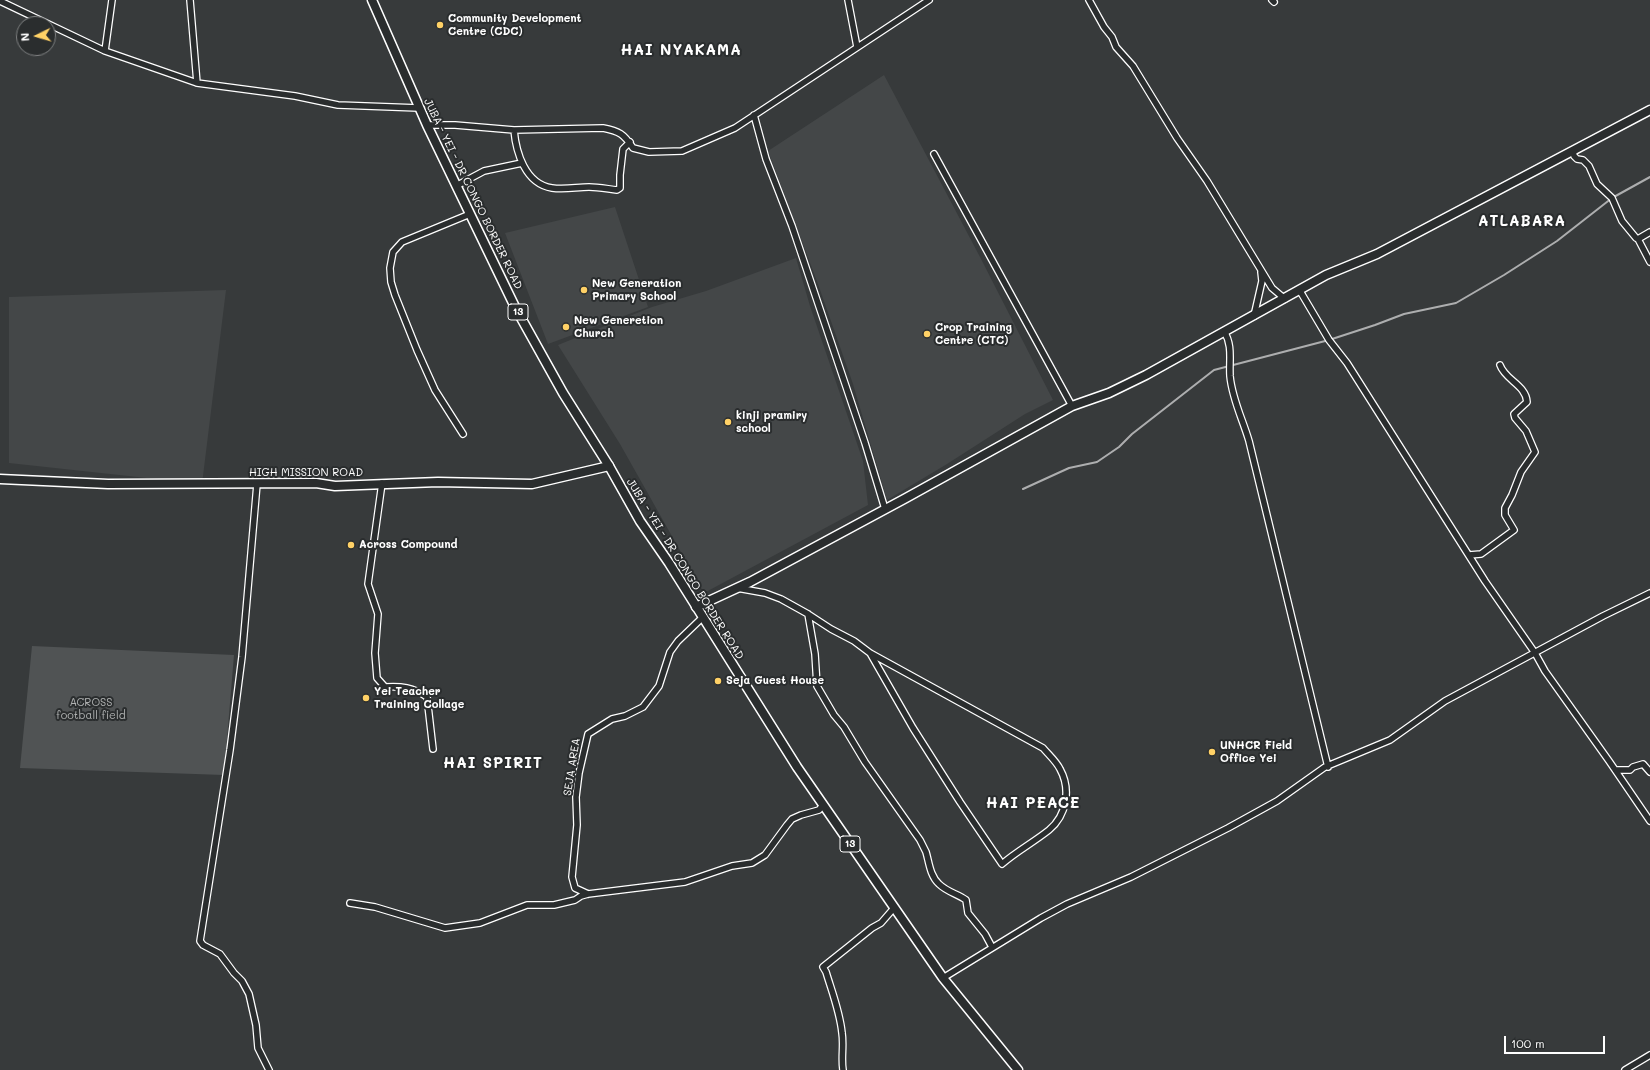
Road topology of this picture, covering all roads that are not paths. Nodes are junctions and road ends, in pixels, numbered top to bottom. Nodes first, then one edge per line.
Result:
1 (112, 0) edge
2 (190, 0) edge
3 (372, 0) edge
4 (848, 0) edge
5 (929, 0) edge
6 (1089, 0) edge
7 (0, 1) edge
8 (857, 48) junction
9 (105, 51) junction
10 (197, 83) junction
11 (418, 108) junction
12 (1650, 110) edge
13 (754, 115) junction
14 (427, 126) junction
15 (514, 130) junction
16 (630, 142) junction
17 (1573, 151) junction
18 (934, 154) dead end
19 (522, 163) junction
20 (456, 186) junction
21 (470, 214) junction
22 (1650, 232) edge
23 (1638, 239) junction
24 (1650, 262) edge
25 (1260, 268) junction
26 (1300, 291) junction
27 (1285, 299) junction
28 (1254, 316) junction
29 (1224, 331) junction
30 (1500, 365) dead end
31 (1072, 406) junction
32 (463, 434) dead end
33 (609, 466) junction
34 (0, 479) edge
35 (382, 483) junction
36 (257, 484) junction
37 (885, 509) junction
38 (1469, 555) junction
39 (738, 588) junction
40 (1650, 594) edge
41 (696, 607) junction
42 (808, 614) junction
43 (703, 617) junction
44 (870, 653) junction
45 (1535, 653) junction
46 (433, 749) dead end
47 (1328, 767) junction
48 (1616, 770) junction
49 (1650, 772) edge
50 (823, 805) junction
51 (1650, 821) edge
52 (588, 894) junction
53 (350, 903) dead end
54 (894, 908) junction
55 (992, 947) junction
56 (943, 978) junction
57 (1650, 1055) edge
58 (269, 1070) edge
59 (843, 1070) edge
60 (1018, 1070) edge
61 (1625, 1070) edge

1 - 9 street
2 - 10 street
3 - 11 street, JUBA - YEI - DR CONGO BORDER ROAD / 13
4 - 8 street
5 - 8 street
6 - 25 street
7 - 9 street
8 - 13 street
9 - 10 street
10 - 11 street
11 - 14 street, JUBA - YEI - DR CONGO BORDER ROAD / 13
12 - 17 street
13 - 16 street
13 - 37 street
14 - 15 street
14 - 20 street, JUBA - YEI - DR CONGO BORDER ROAD / 13
15 - 16 street
15 - 19 street
16 - 19 street
17 - 23 street
17 - 26 street
18 - 31 street
19 - 20 street
20 - 21 street, JUBA - YEI - DR CONGO BORDER ROAD / 13
21 - 32 street
21 - 33 street, JUBA - YEI - DR CONGO BORDER ROAD / 13
22 - 23 street
23 - 24 street
25 - 27 street
25 - 28 street
26 - 27 street
26 - 38 street
27 - 28 street
28 - 29 street
29 - 31 street
29 - 47 street
30 - 38 street
31 - 37 street
33 - 35 street, HIGH MISSION ROAD
33 - 41 street, JUBA - YEI - DR CONGO BORDER ROAD / 13
34 - 36 street, HIGH MISSION ROAD
35 - 36 street, HIGH MISSION ROAD
35 - 46 street
36 - 58 street
37 - 39 street
38 - 45 street
39 - 41 street
39 - 42 street
40 - 45 street
41 - 43 street, JUBA - YEI - DR CONGO BORDER ROAD / 13
42 - 44 street
42 - 55 street
43 - 50 street, JUBA - YEI - DR CONGO BORDER ROAD / 13
43 - 52 street, SEJA AREA
44 - 44 street
45 - 47 street
45 - 48 street
47 - 55 street
48 - 49 street
48 - 51 street
50 - 52 street
50 - 54 street, JUBA - YEI - DR CONGO BORDER ROAD / 13
52 - 53 street
54 - 56 street, JUBA - YEI - DR CONGO BORDER ROAD / 13
54 - 59 street
55 - 56 street
56 - 60 street, JUBA - YEI - DR CONGO BORDER ROAD / 13
57 - 61 street

